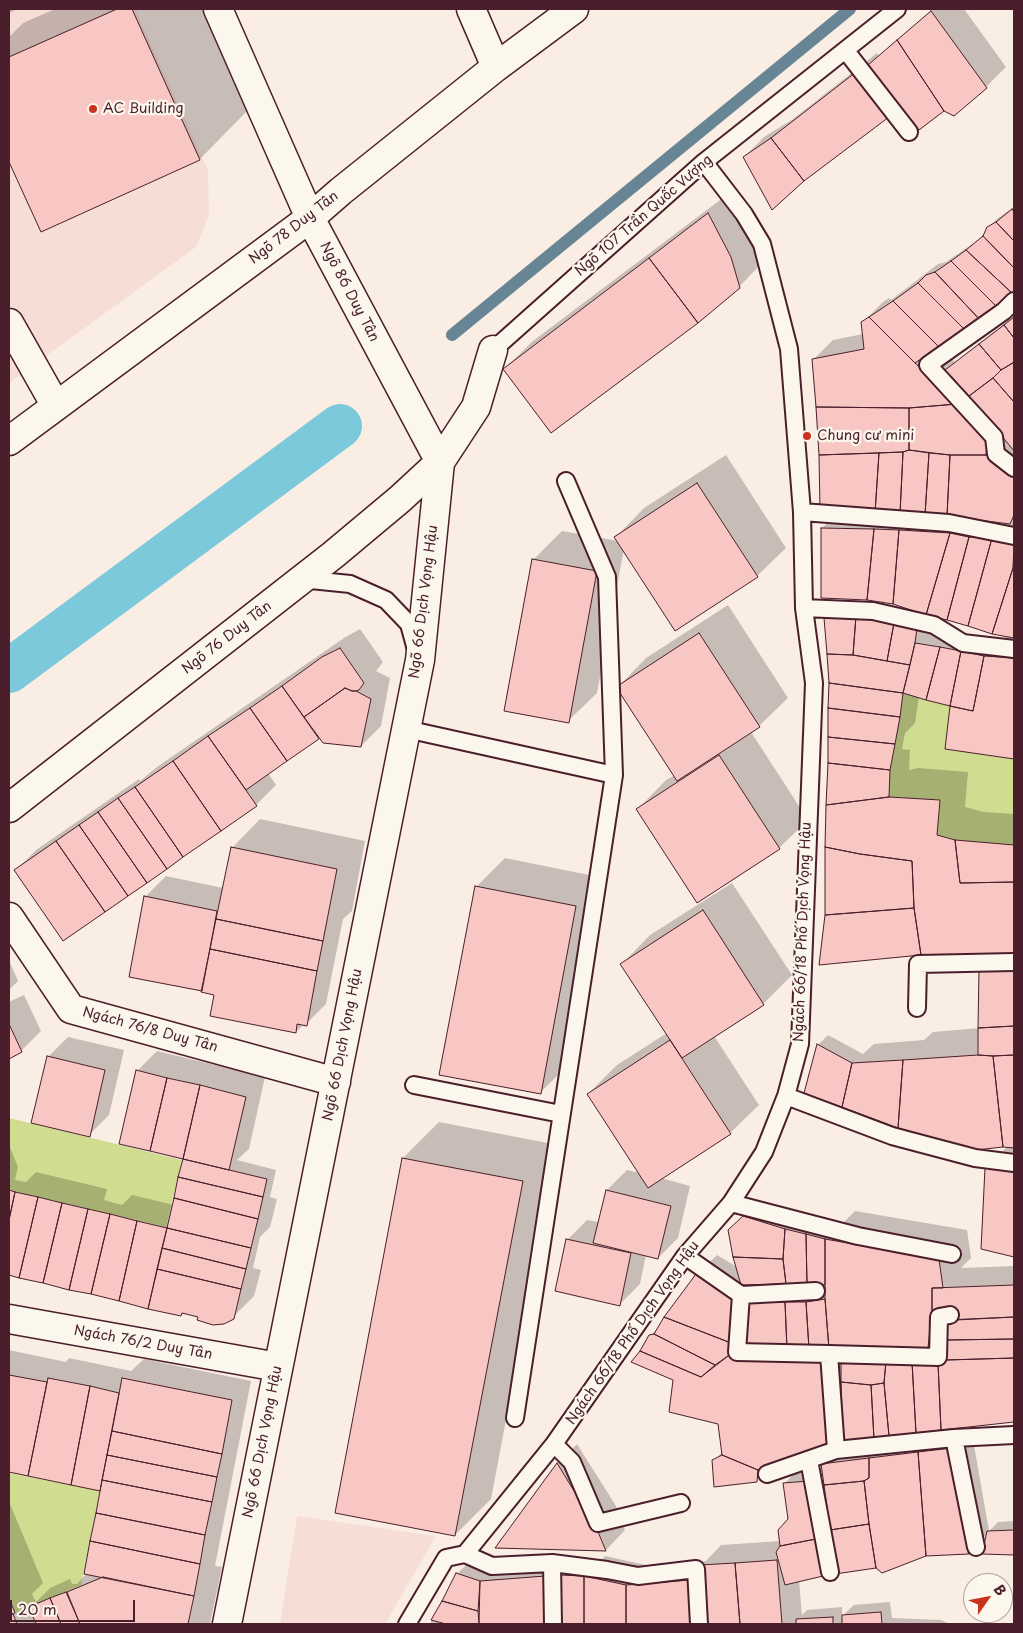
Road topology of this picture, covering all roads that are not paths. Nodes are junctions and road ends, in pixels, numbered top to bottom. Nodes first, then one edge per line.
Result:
1 (218, 9) edge
2 (471, 9) edge
3 (574, 9) edge
4 (897, 9) edge
5 (547, 18) edge
6 (846, 51) junction
7 (496, 67) junction
8 (909, 132) dead end
9 (704, 162) junction
10 (310, 218) junction
11 (1014, 301) edge
12 (13, 340) edge
13 (493, 350) joint
14 (56, 406) junction
15 (9, 441) edge
16 (440, 462) junction
17 (1014, 468) edge
18 (566, 481) dead end
19 (802, 512) junction
20 (1014, 536) edge
21 (301, 579) junction
22 (804, 608) junction
23 (1014, 649) edge
24 (420, 660) junction
25 (406, 729) junction
26 (614, 775) junction
27 (9, 808) edge
28 (9, 917) edge
29 (1014, 962) edge
30 (917, 1008) dead end
31 (336, 1082) junction
32 (414, 1085) dead end
33 (786, 1096) junction
34 (562, 1114) junction
35 (1014, 1163) edge
36 (731, 1203) junction
37 (952, 1254) dead end
38 (685, 1256) junction
39 (816, 1291) dead end
40 (742, 1295) junction
41 (950, 1315) dead end
42 (9, 1319) edge
43 (829, 1354) junction
44 (278, 1367) junction
45 (515, 1418) dead end
46 (1014, 1434) edge
47 (954, 1438) junction
48 (554, 1444) junction
49 (836, 1450) junction
50 (809, 1460) junction
51 (767, 1474) dead end
52 (681, 1503) dead end
53 (976, 1546) dead end
54 (465, 1554) junction
55 (552, 1563) junction
56 (830, 1572) dead end
57 (227, 1624) edge
58 (407, 1624) edge
59 (553, 1624) edge
60 (699, 1624) edge

1 - 10 street, Ngõ 86 Duy Tân
2 - 7 street
3 - 5 street, Ngõ 78 Duy Tân
4 - 6 lane, Ngõ 107 Trần Quốc Vượng
5 - 7 street, Ngõ 78 Duy Tân
6 - 8 lane
6 - 9 lane, Ngõ 107 Trần Quốc Vượng
7 - 10 street, Ngõ 78 Duy Tân
9 - 13 lane, Ngõ 107 Trần Quốc Vượng
9 - 19 lane, Ngách 66/18 Phố Dịch Vọng Hậu
10 - 14 street, Ngõ 78 Duy Tân
10 - 16 street, Ngõ 86 Duy Tân
11 - 17 lane
12 - 14 street
13 - 16 street, Ngõ 107 Trần Quốc Vượng
14 - 15 street, Ngõ 78 Duy Tân
16 - 21 street, Ngõ 76 Duy Tân
16 - 24 street, Ngõ 66 Dịch Vọng Hậu
18 - 26 lane
19 - 20 lane
19 - 22 lane, Ngách 66/18 Phố Dịch Vọng Hậu
21 - 24 lane
21 - 27 street, Ngõ 76 Duy Tân
22 - 23 lane
22 - 33 lane, Ngách 66/18 Phố Dịch Vọng Hậu
24 - 25 street, Ngõ 66 Dịch Vọng Hậu
25 - 26 lane
25 - 31 street, Ngõ 66 Dịch Vọng Hậu
26 - 34 lane
28 - 31 street, Ngách 76/8 Duy Tân
29 - 30 lane
31 - 44 street, Ngõ 66 Dịch Vọng Hậu
32 - 34 lane
33 - 35 lane
33 - 36 lane, Ngách 66/18 Phố Dịch Vọng Hậu
34 - 45 lane
36 - 37 lane
36 - 38 lane, Ngách 66/18 Phố Dịch Vọng Hậu
38 - 40 lane
38 - 48 lane, Ngách 66/18 Phố Dịch Vọng Hậu
39 - 40 lane
40 - 43 lane
41 - 43 lane
42 - 44 street, Ngách 76/2 Duy Tân
43 - 49 lane
44 - 57 street, Ngõ 66 Dịch Vọng Hậu
46 - 47 lane
47 - 49 lane
47 - 53 lane
48 - 52 lane
48 - 54 lane, Ngách 66/18 Phố Dịch Vọng Hậu
49 - 50 lane
50 - 51 lane
50 - 56 lane
54 - 55 lane
54 - 58 lane, Ngách 66/18 Phố Dịch Vọng Hậu
55 - 59 lane
55 - 60 lane

